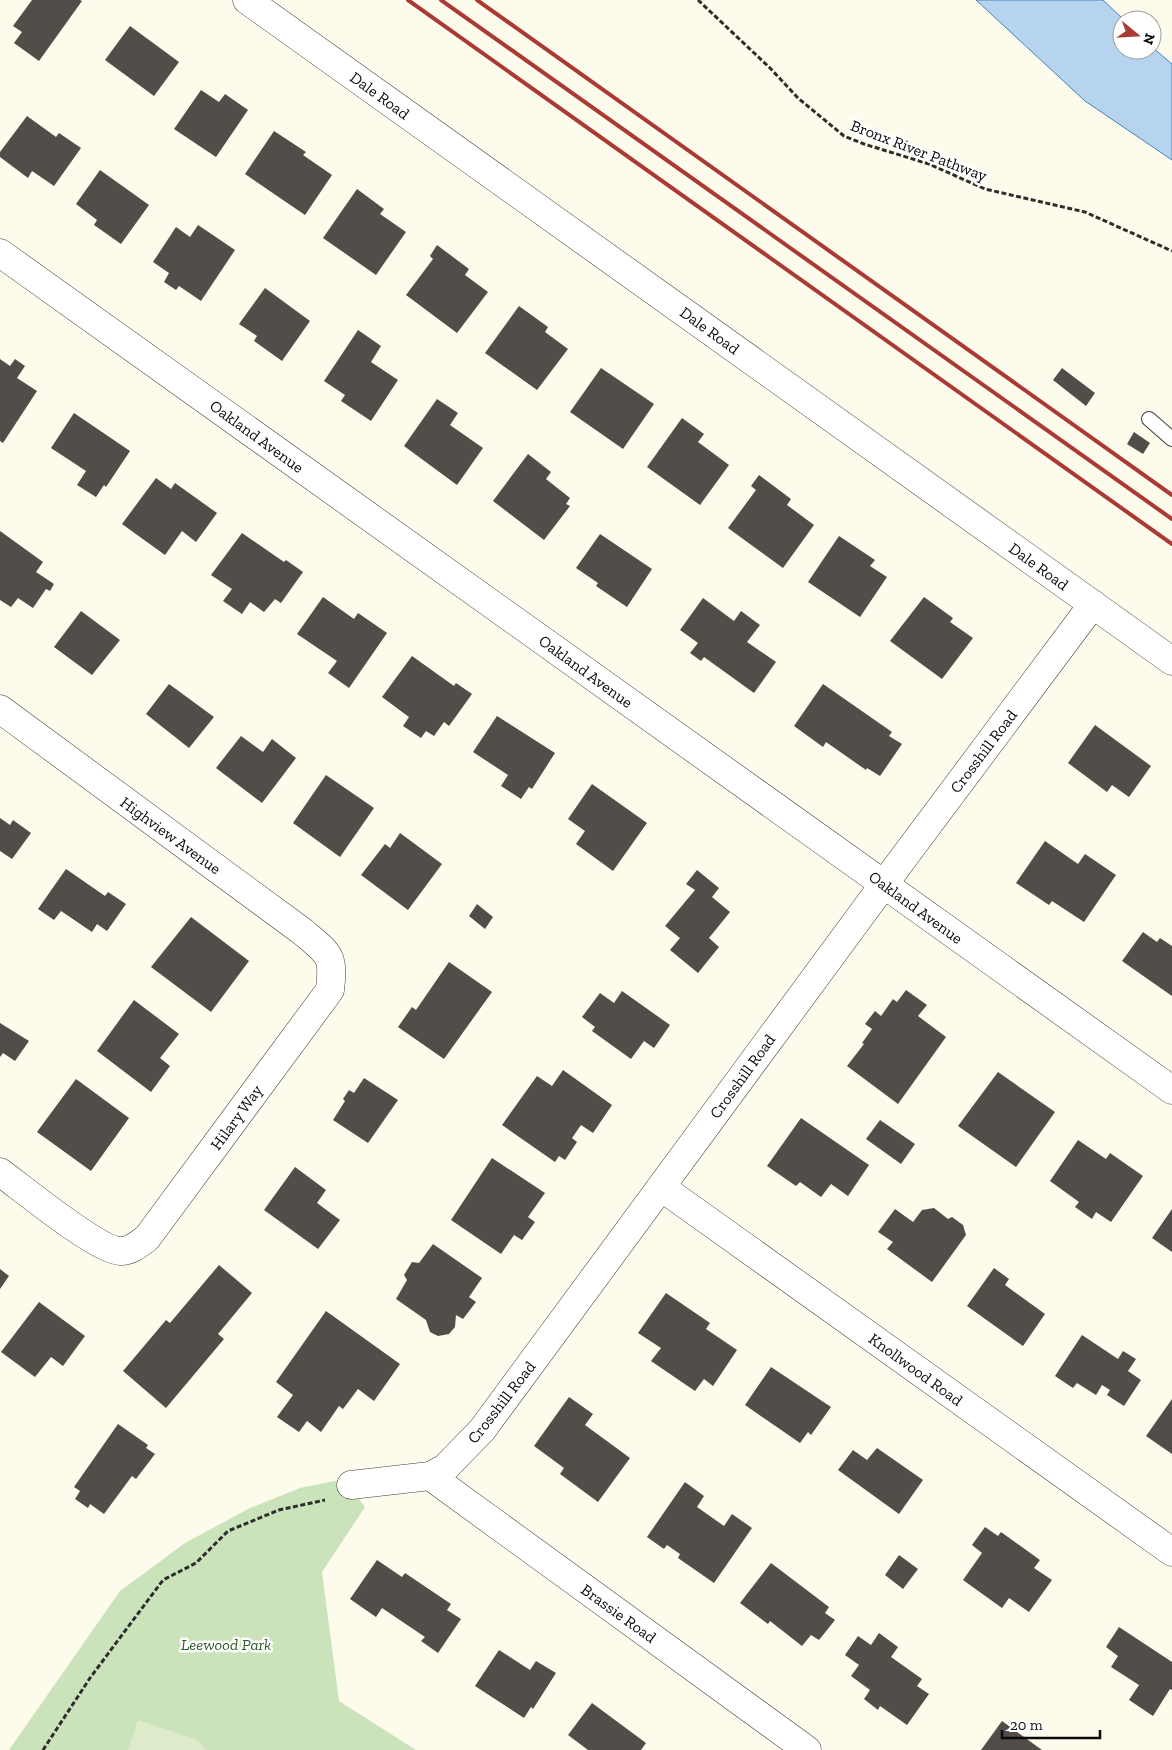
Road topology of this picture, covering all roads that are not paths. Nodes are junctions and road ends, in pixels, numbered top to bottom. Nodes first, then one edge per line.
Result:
1 (247, 0) edge
2 (0, 253) edge
3 (1148, 419) dead end
4 (1172, 439) edge
5 (1093, 604) junction
6 (1172, 661) edge
7 (0, 709) edge
8 (884, 884) junction
9 (332, 968) joint
10 (1172, 1090) edge
11 (0, 1172) edge
12 (661, 1187) junction
13 (430, 1476) junction
14 (351, 1485) road end
15 (1172, 1552) edge
16 (808, 1750) edge

1 - 5 street, Dale Road
2 - 8 street, Oakland Avenue
3 - 4 lane
5 - 6 street, Dale Road
5 - 8 street, Crosshill Road
7 - 9 street, Highview Avenue
8 - 10 street, Oakland Avenue
8 - 12 street, Crosshill Road
9 - 11 street, Hilary Way
12 - 13 street, Crosshill Road
12 - 15 street, Knollwood Road
13 - 14 street, Crosshill Road
13 - 16 street, Brassie Road

